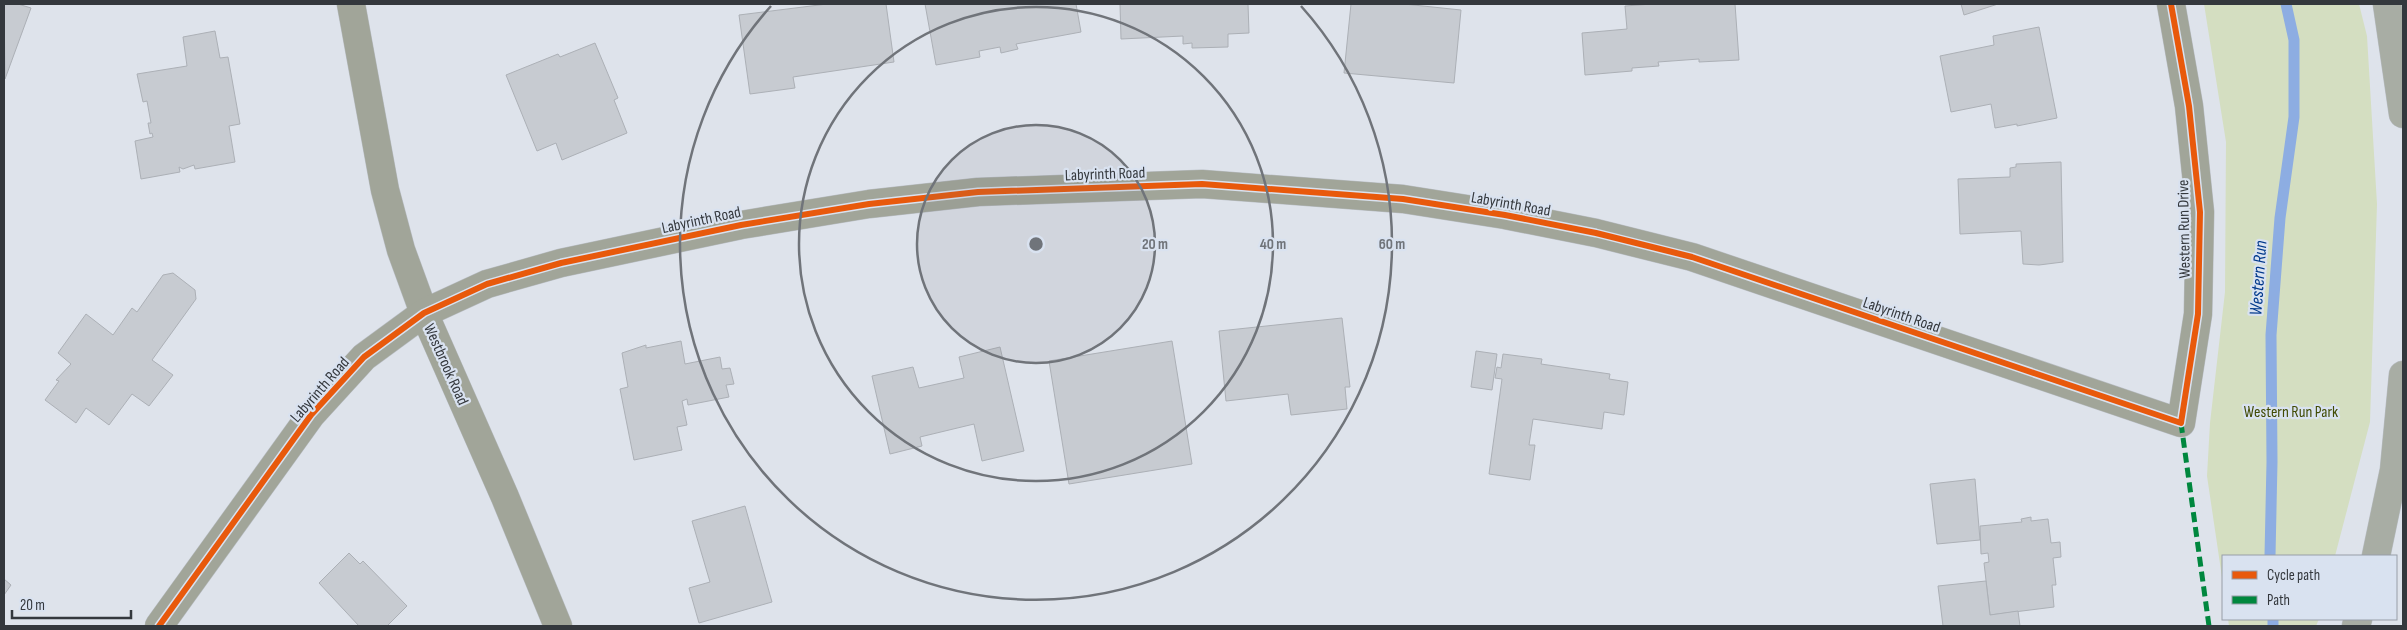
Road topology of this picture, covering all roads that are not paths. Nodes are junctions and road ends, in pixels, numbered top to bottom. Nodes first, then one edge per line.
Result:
1 (351, 4) edge
2 (2171, 4) edge
3 (2387, 4) edge
4 (2403, 114) edge
5 (424, 313) junction
6 (2403, 375) edge
7 (2181, 423) joint
8 (2399, 472) edge
9 (2376, 555) edge
10 (159, 626) edge
11 (558, 626) edge

1 - 5 street, Westbrook Road
2 - 7 street, Western Run Drive
3 - 4 main road
5 - 7 street, Labyrinth Road
5 - 10 street, Labyrinth Road
5 - 11 street, Westbrook Road
6 - 8 main road
8 - 9 main road

